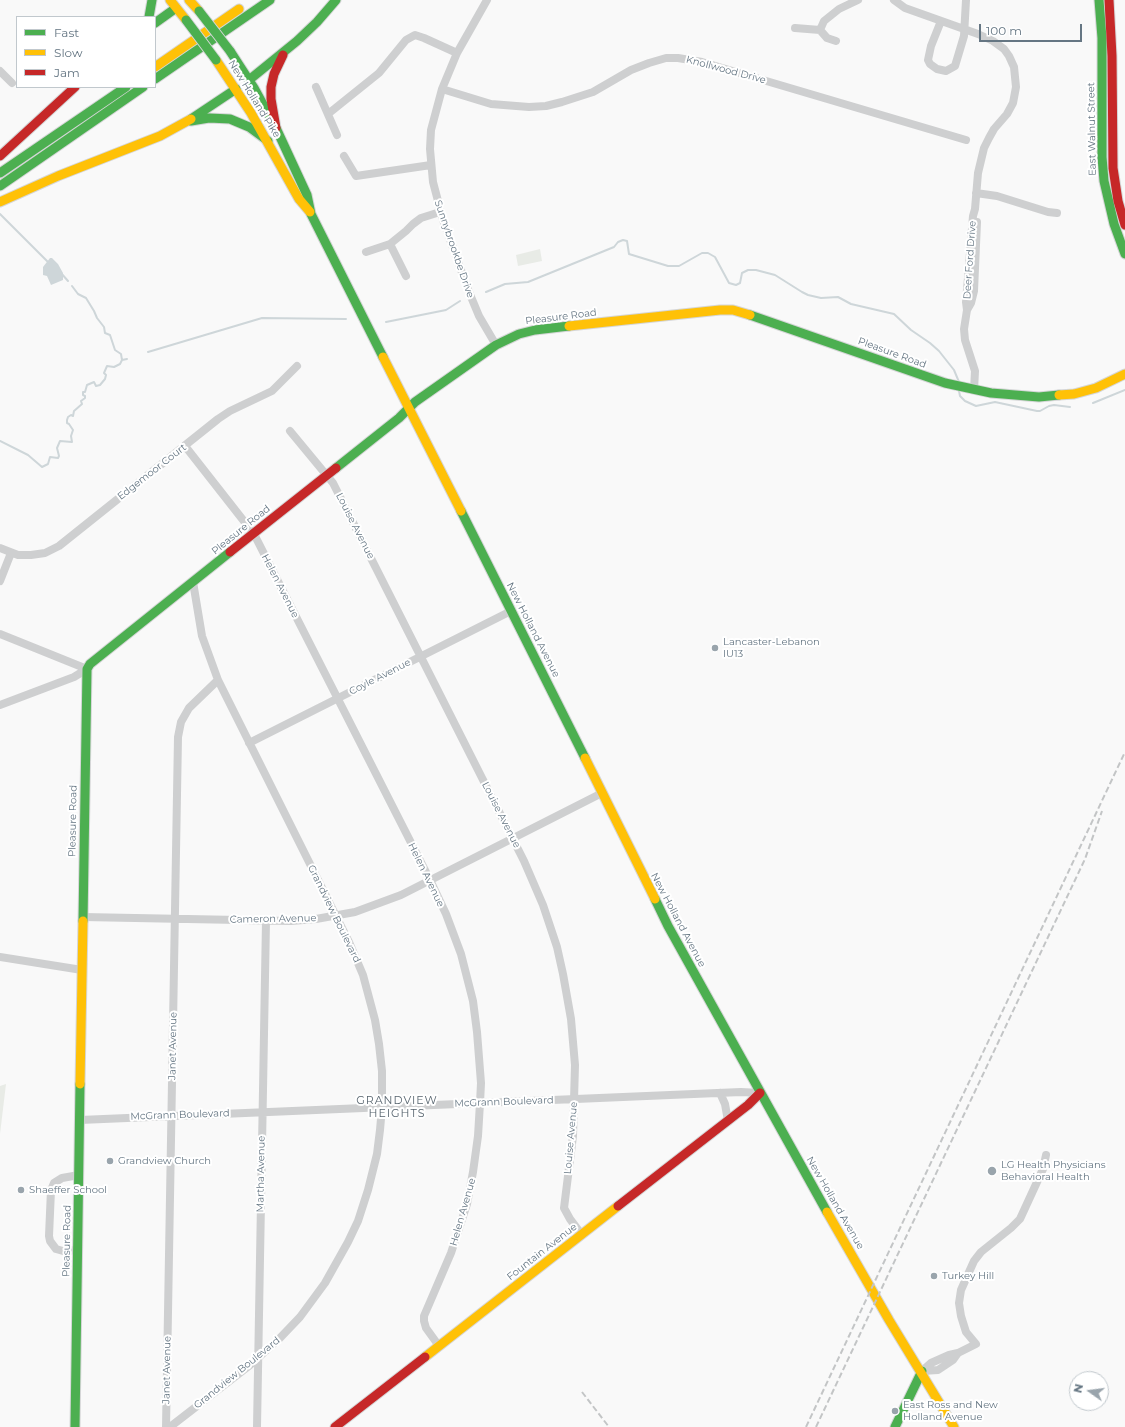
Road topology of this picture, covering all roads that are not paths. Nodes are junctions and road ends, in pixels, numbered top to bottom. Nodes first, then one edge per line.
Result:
1 (152, 0) edge
2 (170, 0) edge
3 (186, 0) edge
4 (189, 0) edge
5 (270, 0) edge
6 (336, 0) edge
7 (487, 0) edge
8 (858, 0) edge
9 (894, 0) edge
10 (966, 0) edge
11 (1099, 0) edge
12 (1109, 0) edge
13 (246, 4) dead end
14 (176, 8) junction
15 (149, 16) edge
16 (941, 21) junction
17 (156, 22) edge
18 (795, 28) dead end
19 (965, 29) junction
20 (820, 30) junction
21 (836, 41) dead end
22 (286, 51) junction
23 (457, 53) junction
24 (156, 66) edge
25 (0, 71) edge
26 (156, 78) edge
27 (249, 80) junction
28 (12, 83) dead end
29 (316, 87) dead end
30 (74, 88) edge
31 (125, 88) edge
32 (143, 88) edge
33 (236, 89) junction
34 (442, 89) junction
35 (328, 114) junction
36 (183, 124) junction
37 (276, 128) junction
38 (337, 135) dead end
39 (966, 140) dead end
40 (268, 141) junction
41 (0, 156) edge
42 (344, 156) dead end
43 (431, 165) junction
44 (0, 173) edge
45 (0, 186) edge
46 (976, 193) junction
47 (0, 202) edge
48 (440, 212) junction
49 (1058, 213) dead end
50 (312, 214) junction
51 (1125, 225) edge
52 (390, 244) junction
53 (366, 252) dead end
54 (1125, 254) edge
55 (406, 276) dead end
56 (496, 345) junction
57 (297, 366) dead end
58 (1125, 374) edge
59 (974, 390) junction
60 (408, 408) junction
61 (290, 431) dead end
62 (184, 446) junction
63 (328, 475) junction
64 (254, 534) junction
65 (0, 548) edge
66 (11, 553) junction
67 (0, 581) edge
68 (193, 582) junction
69 (511, 611) junction
70 (0, 634) edge
71 (421, 657) junction
72 (87, 669) junction
73 (218, 680) junction
74 (338, 698) junction
75 (0, 705) edge
76 (250, 743) junction
77 (602, 793) junction
78 (512, 838) junction
79 (430, 880) junction
80 (336, 916) junction
81 (83, 917) junction
82 (175, 919) junction
83 (266, 920) junction
84 (0, 957) edge
85 (82, 970) junction
86 (720, 1093) junction
87 (760, 1093) junction
88 (575, 1099) junction
89 (480, 1103) junction
90 (382, 1107) junction
91 (262, 1112) junction
92 (172, 1116) junction
93 (80, 1120) junction
94 (728, 1121) junction
95 (1046, 1154) dead end
96 (79, 1175) junction
97 (582, 1235) junction
98 (78, 1250) junction
99 (439, 1346) junction
100 (258, 1358) junction
101 (922, 1371) junction
102 (75, 1427) edge
103 (166, 1427) edge
104 (170, 1427) edge
105 (257, 1427) edge
106 (336, 1427) edge
107 (895, 1427) edge
108 (954, 1427) edge

1 - 15 main road
2 - 14 main road, New Holland Pike
3 - 14 main road
4 - 27 main road, New Holland Pike, bridge
5 - 26 main road
6 - 22 main road
7 - 23 street, Sunnybrookbe Drive
8 - 20 street
9 - 16 street, Deer Ford Drive
10 - 19 street
11 - 54 main road, East Walnut Street
12 - 51 main road, East Walnut Street
13 - 24 main road
14 - 17 main road
14 - 33 main road, New Holland Pike, bridge
16 - 19 street, Deer Ford Drive
16 - 19 street
18 - 20 street
19 - 46 street, Deer Ford Drive
20 - 21 street
22 - 27 main road
22 - 37 main road
23 - 34 street, Sunnybrookbe Drive
23 - 35 street
25 - 28 street
27 - 33 main road
27 - 37 main road, New Holland Pike
29 - 35 street
30 - 41 main road
31 - 44 main road
32 - 45 main road
33 - 36 main road
33 - 40 main road, New Holland Pike
34 - 39 street, Knollwood Drive
34 - 43 street, Sunnybrookbe Drive
35 - 38 street
36 - 40 main road
36 - 47 main road
37 - 50 main road, New Holland Pike
40 - 50 main road, New Holland Pike
42 - 43 street
43 - 48 street, Sunnybrookbe Drive
46 - 49 street
46 - 59 street, Deer Ford Drive
48 - 52 street
48 - 56 street, Sunnybrookbe Drive
50 - 60 main road, New Holland Pike
52 - 53 street
52 - 55 street
56 - 59 main road, Pleasure Road
56 - 60 main road, Pleasure Road
57 - 62 street, Edgemoor Court
58 - 59 main road, Pleasure Road
60 - 63 main road, Pleasure Road
60 - 69 main road, New Holland Avenue
61 - 63 street, Louise Avenue
62 - 64 street, Helen Avenue
62 - 66 street, Edgemoor Court
63 - 64 main road, Pleasure Road
63 - 71 street, Louise Avenue
64 - 68 main road, Pleasure Road
64 - 74 street, Helen Avenue
65 - 66 street, Edgemoor Court
66 - 67 street
68 - 72 main road, Pleasure Road
68 - 73 street, Grandview Boulevard
69 - 71 street, Coyle Avenue
69 - 77 main road, New Holland Avenue
70 - 72 street
71 - 74 street, Coyle Avenue
71 - 78 street, Louise Avenue
72 - 75 street
72 - 81 main road, Pleasure Road
73 - 76 street, Grandview Boulevard
73 - 82 street, Janet Avenue
74 - 76 street, Coyle Avenue
74 - 79 street, Helen Avenue
76 - 80 street, Grandview Boulevard
77 - 78 street, Cameron Avenue
77 - 87 main road, New Holland Avenue
78 - 79 street, Cameron Avenue
78 - 88 street, Louise Avenue
79 - 80 street, Cameron Avenue
79 - 89 street, Helen Avenue
80 - 83 street, Cameron Avenue
80 - 90 street, Grandview Boulevard
81 - 82 street, Cameron Avenue
81 - 85 main road, Pleasure Road
82 - 83 street, Cameron Avenue
82 - 92 street, Janet Avenue
83 - 91 street, Martha Avenue
84 - 85 street
85 - 93 main road, Pleasure Road
86 - 87 street, McGrann Boulevard
86 - 88 street, McGrann Boulevard
86 - 94 street
87 - 94 main road, Fountain Avenue
87 - 101 main road, New Holland Avenue
88 - 89 street, McGrann Boulevard
88 - 97 street, Louise Avenue
89 - 90 street, McGrann Boulevard
89 - 99 street, Helen Avenue
90 - 91 street, McGrann Boulevard
90 - 100 street, Grandview Boulevard
91 - 92 street, McGrann Boulevard
91 - 100 street, Martha Avenue
92 - 93 street, McGrann Boulevard
92 - 103 street, Janet Avenue
93 - 96 main road, Pleasure Road
94 - 97 main road, Fountain Avenue
95 - 101 street
96 - 98 main road, Pleasure Road
96 - 98 street
97 - 99 main road, Fountain Avenue
98 - 102 main road, Pleasure Road
99 - 106 main road, Fountain Avenue
100 - 104 street, Grandview Boulevard
100 - 105 street, Martha Avenue
101 - 107 main road
101 - 108 main road, New Holland Avenue

